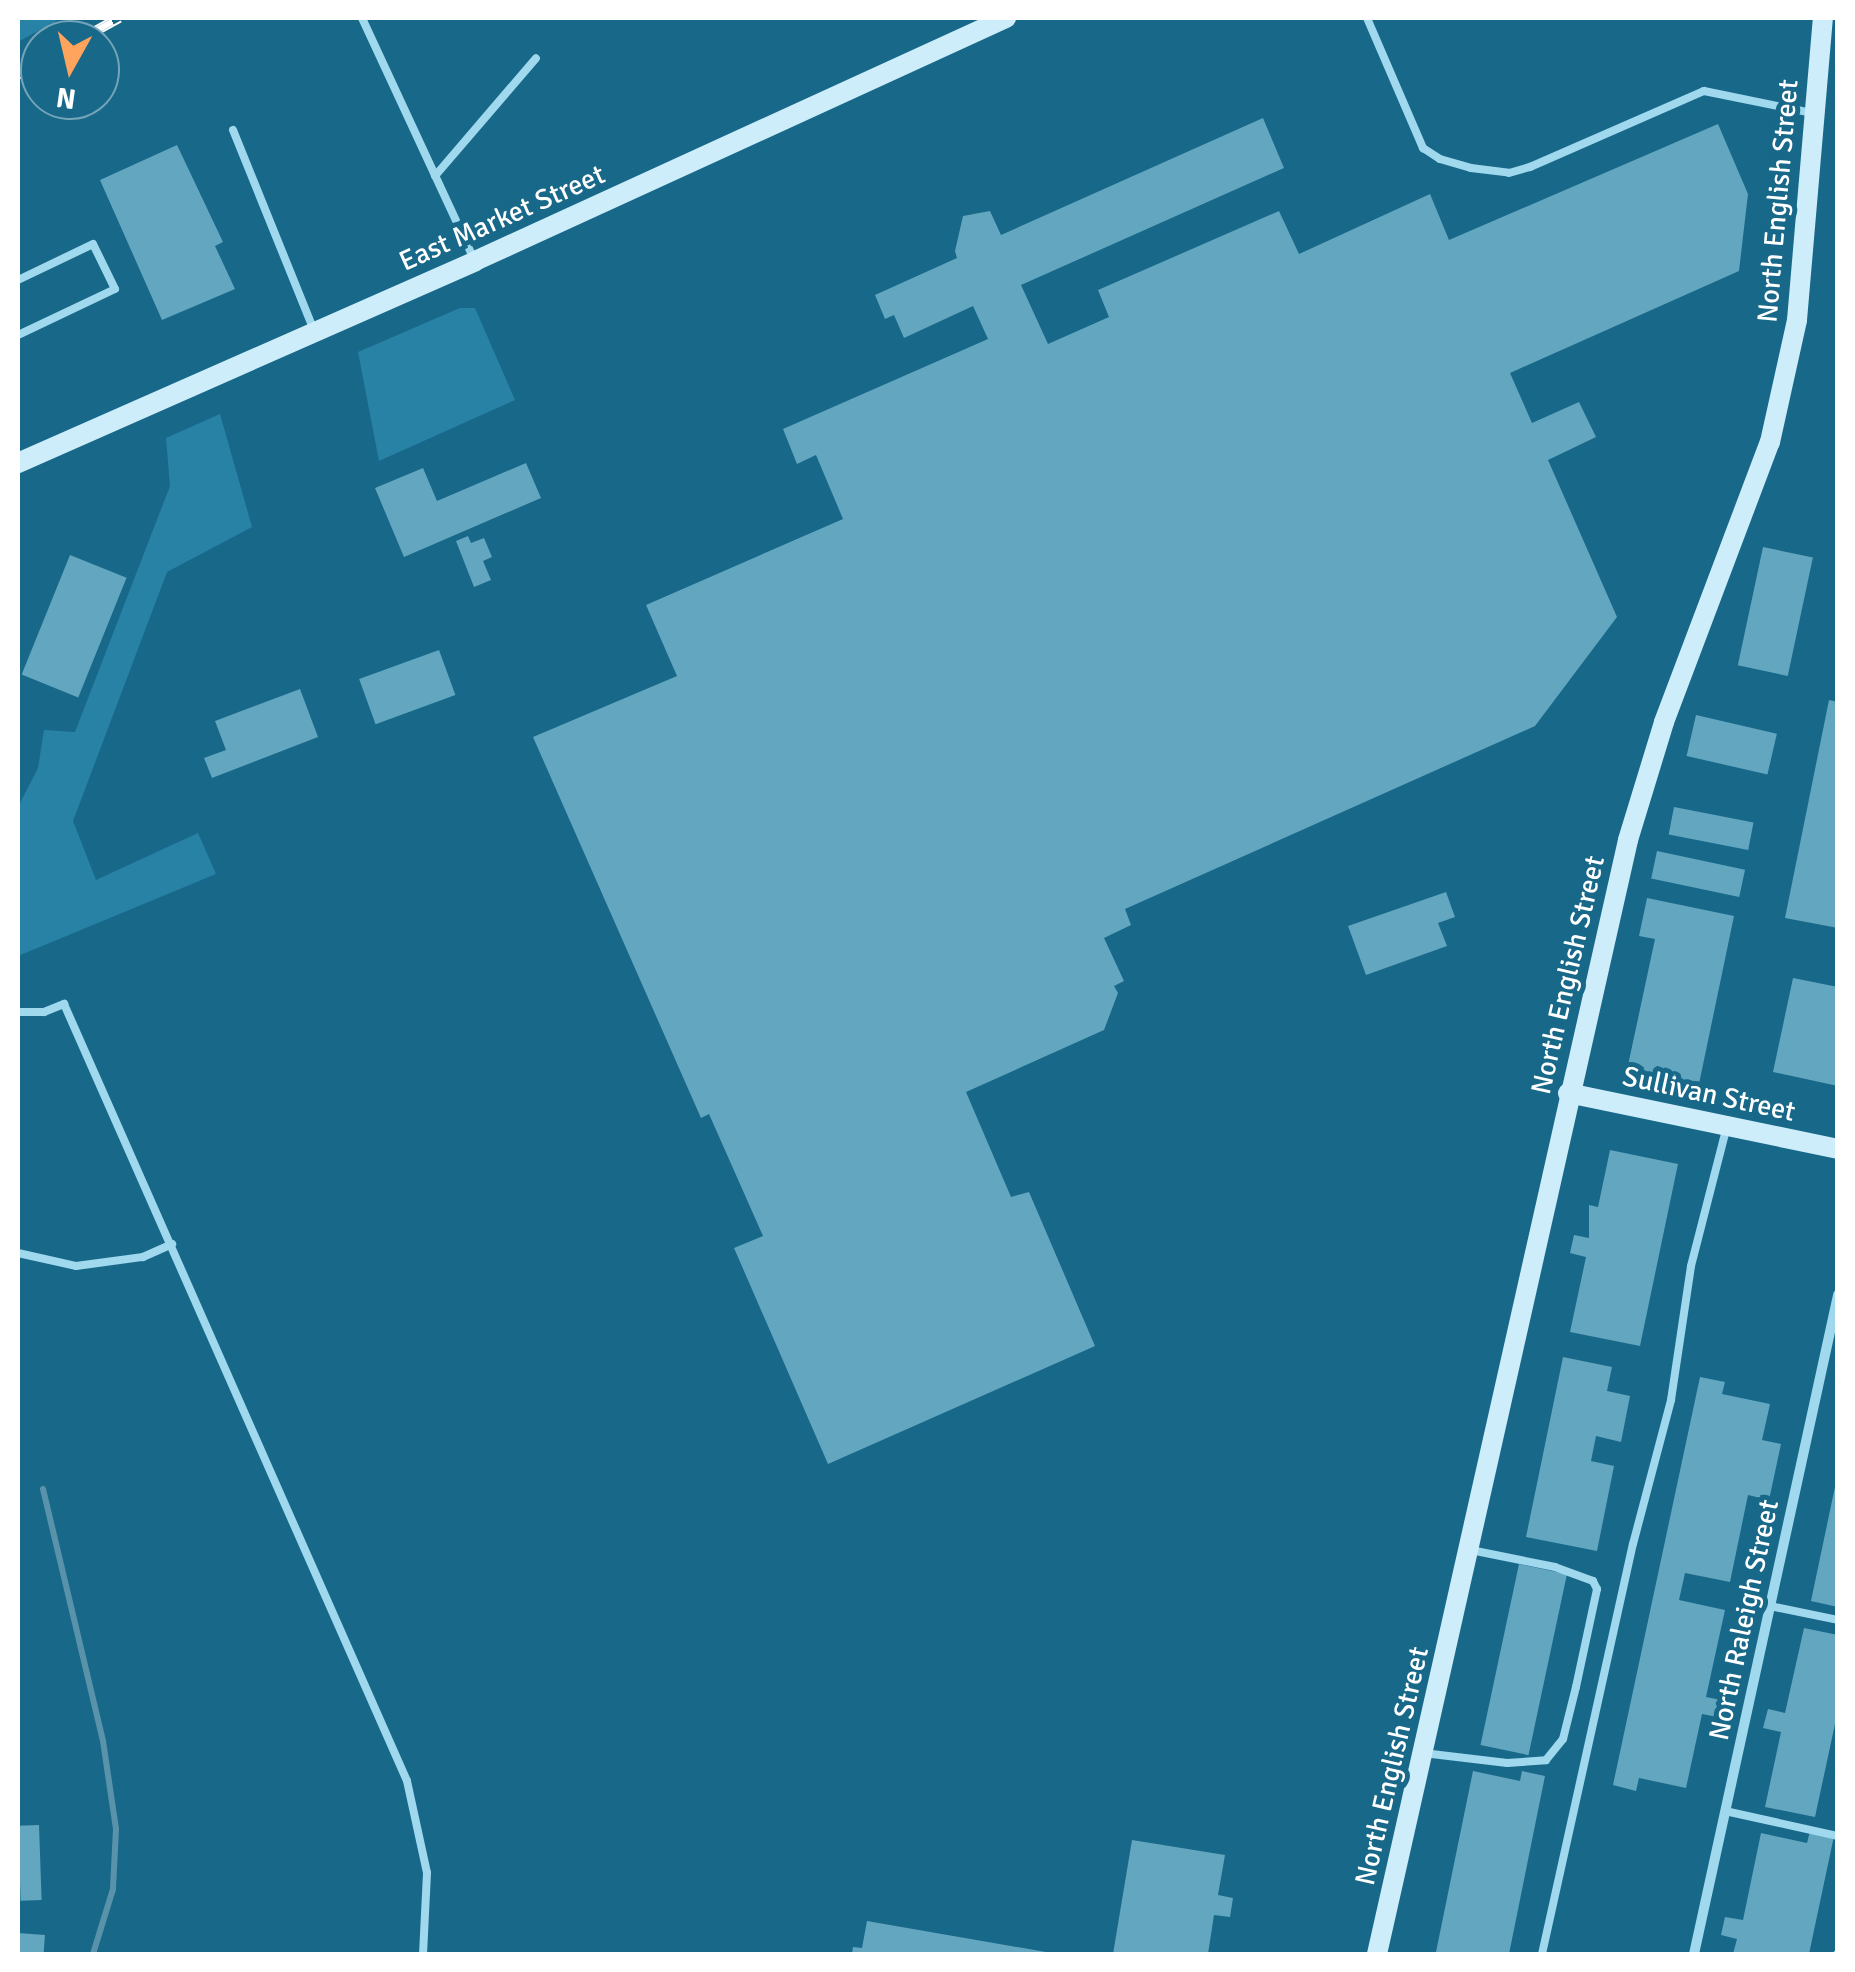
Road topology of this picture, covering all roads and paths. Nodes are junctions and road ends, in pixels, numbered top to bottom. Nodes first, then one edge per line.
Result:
1 (362, 18) edge
2 (1006, 18) edge
3 (1367, 18) edge
4 (1823, 18) edge
5 (536, 58) dead end
6 (1815, 113) junction
7 (232, 130) dead end
8 (435, 176) junction
9 (475, 260) junction
10 (18, 280) edge
11 (314, 332) junction
12 (18, 335) edge
13 (18, 463) edge
14 (18, 1012) edge
15 (1568, 1093) junction
16 (1727, 1126) junction
17 (1838, 1149) edge
18 (172, 1244) junction
19 (18, 1253) edge
20 (1838, 1295) edge
21 (1470, 1550) junction
22 (1770, 1606) junction
23 (1838, 1620) edge
24 (1424, 1752) junction
25 (1725, 1812) junction
26 (1838, 1836) edge
27 (423, 1954) edge
28 (1377, 1954) edge
29 (1542, 1954) edge
30 (1694, 1954) edge

1 - 8 lane
2 - 9 street, East Market Street
3 - 6 lane
4 - 6 street, North English Street
5 - 8 lane
6 - 15 street, North English Street
7 - 11 lane
8 - 9 lane
9 - 11 street, East Market Street
10 - 12 lane
11 - 13 street, East Market Street
14 - 18 lane
15 - 16 street, Sullivan Street
15 - 21 street, North English Street
16 - 17 street, Sullivan Street
16 - 29 lane
18 - 19 lane
18 - 27 lane
20 - 22 street, North Raleigh Street
21 - 24 street, North English Street
21 - 24 lane
22 - 23 lane
22 - 25 street, North Raleigh Street
24 - 28 street, North English Street
25 - 26 lane
25 - 30 street, North Raleigh Street

